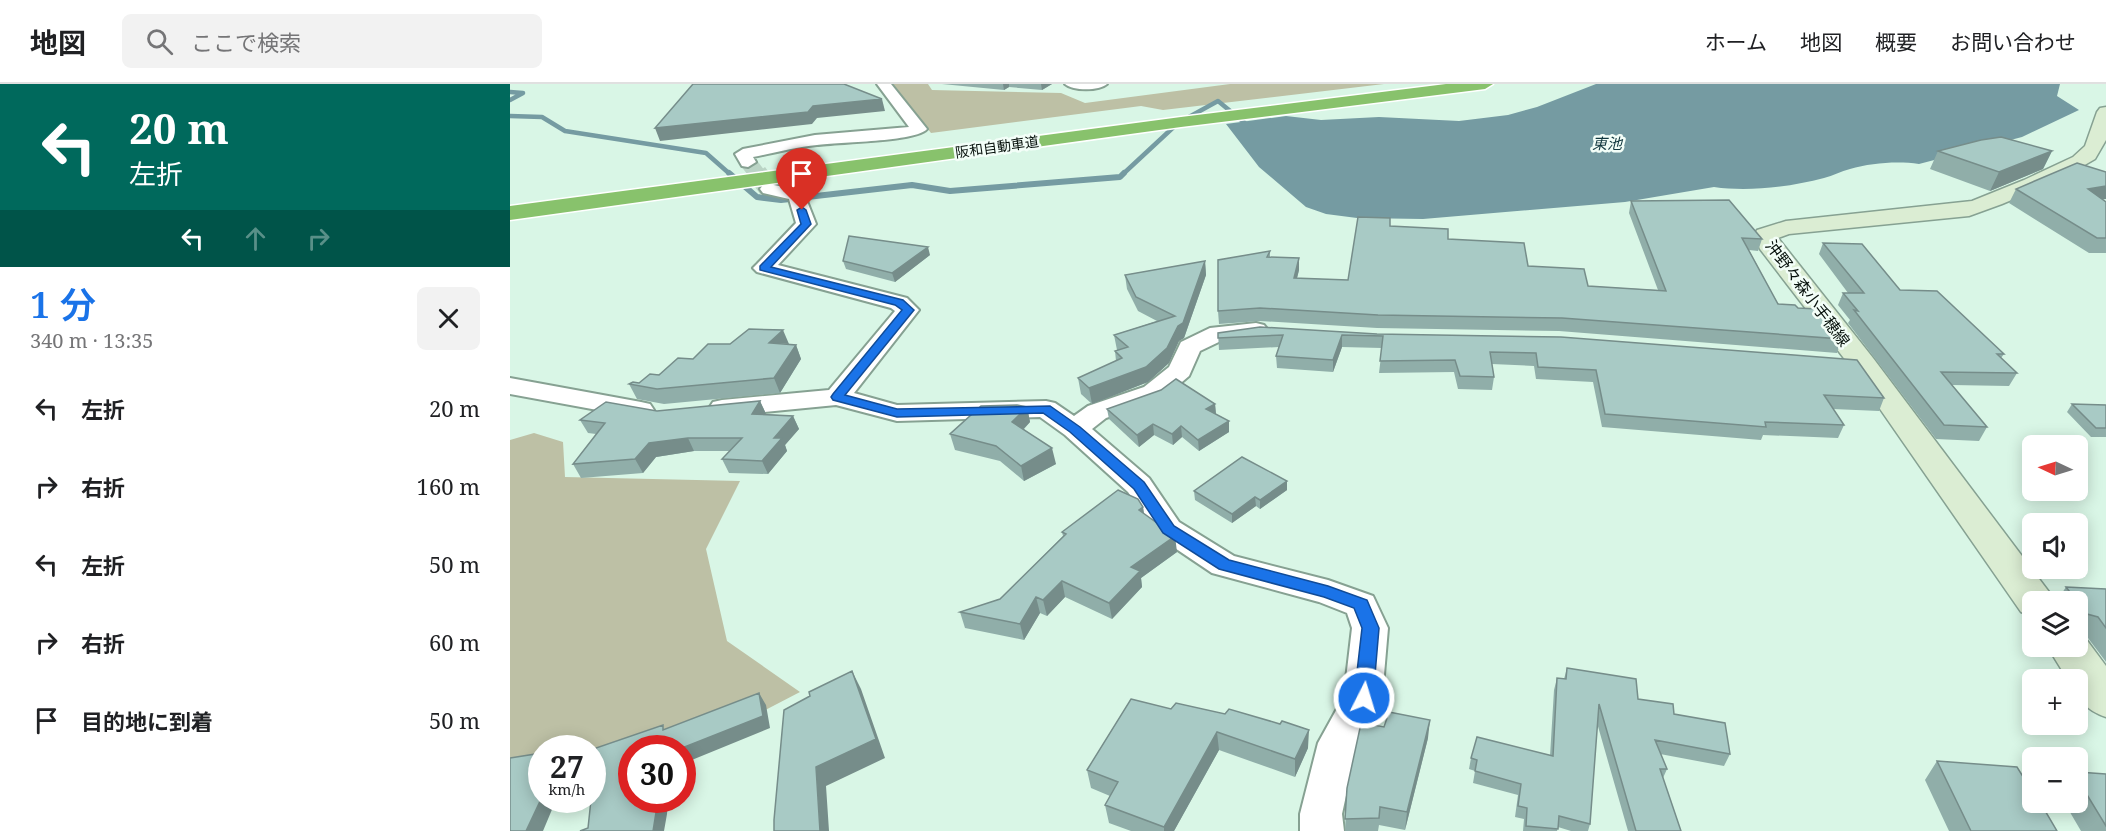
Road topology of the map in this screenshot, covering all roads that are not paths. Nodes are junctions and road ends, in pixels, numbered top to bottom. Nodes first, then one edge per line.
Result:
1 (884, 84) edge
2 (1072, 84) edge
3 (1101, 84) edge
4 (1429, 84) edge
5 (1485, 84) edge
6 (1300, 103) junction
7 (2106, 112) edge
8 (1179, 119) junction
9 (748, 162) dead end
10 (769, 189) tunnel mouth
11 (510, 203) edge
12 (510, 213) edge
13 (1283, 331) edge
14 (1828, 361) edge
15 (1863, 364) junction
16 (510, 386) edge
17 (837, 397) junction
18 (699, 411) edge
19 (664, 414) edge
20 (1075, 429) junction
21 (2027, 591) edge
22 (2076, 657) edge
23 (2106, 699) edge
24 (1322, 831) edge

1 - 9 street
2 - 3 street
4 - 6 highway, 阪和自動車道
5 - 6 highway, 阪和自動車道
6 - 8 highway, 阪和自動車道
7 - 15 main road, 沖野々森小手穂線
8 - 11 highway, 阪和自動車道
8 - 12 highway, 阪和自動車道
10 - 17 street
13 - 20 street
14 - 15 street
15 - 21 main road, 沖野々森小手穂線
16 - 19 street
17 - 18 street
17 - 20 street
20 - 24 street
22 - 23 main road

